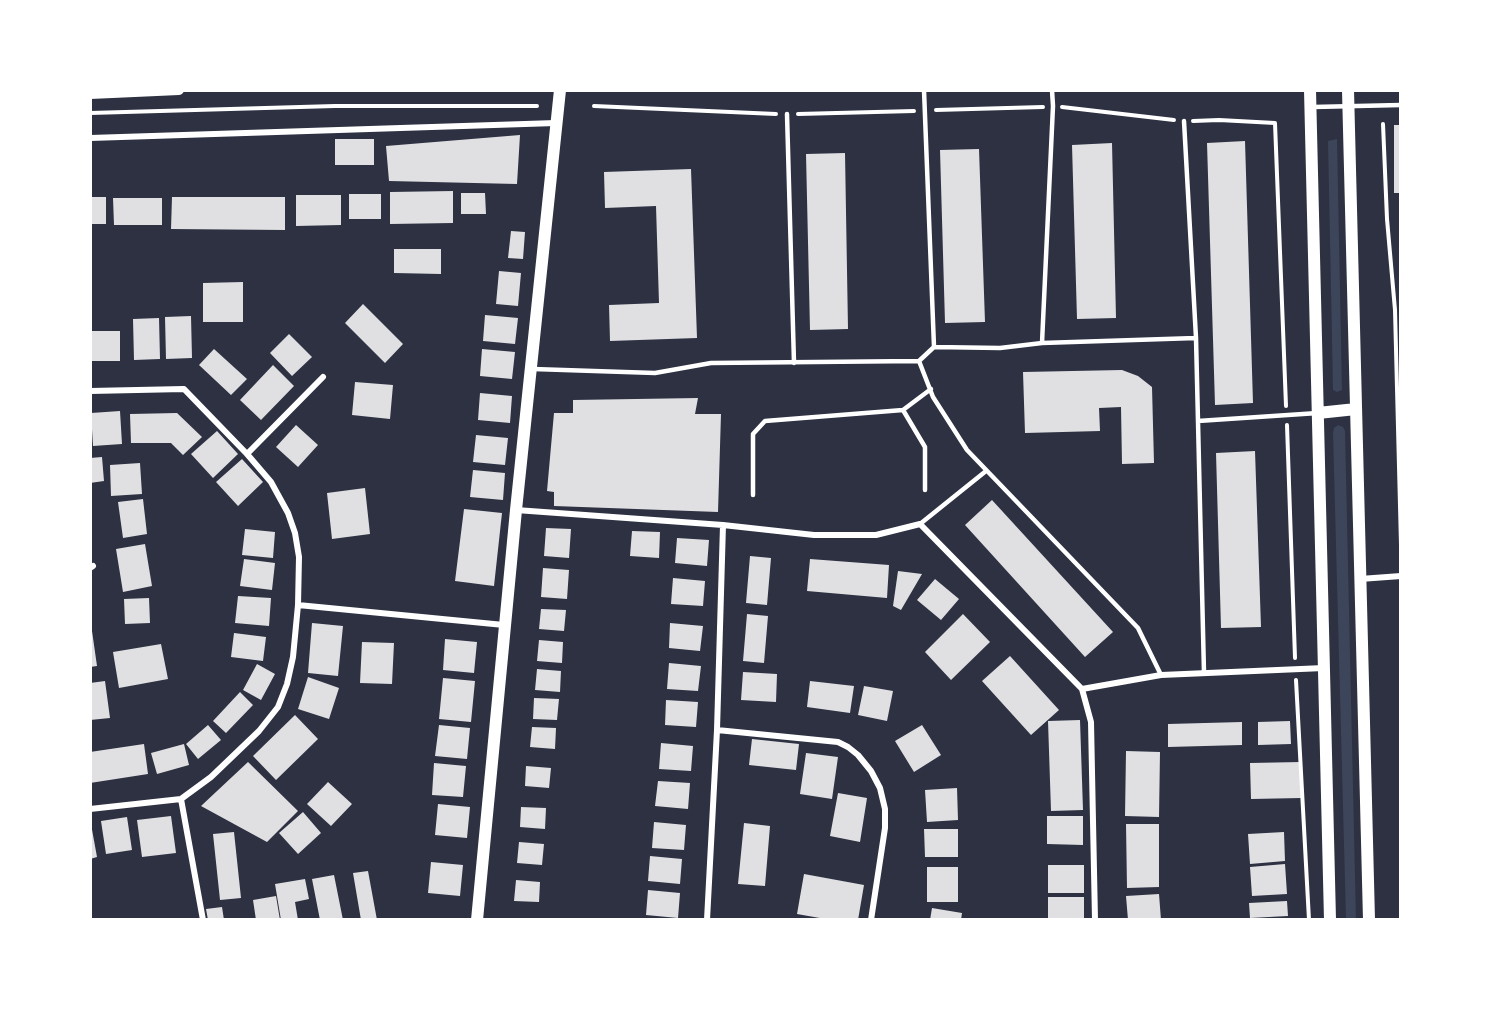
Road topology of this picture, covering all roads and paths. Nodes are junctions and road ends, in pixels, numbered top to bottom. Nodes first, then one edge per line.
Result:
1 (179, 90) edge
2 (560, 90) edge
3 (924, 90) edge
4 (1052, 90) edge
5 (1310, 90) edge
6 (1348, 90) edge
7 (90, 94) edge
8 (1401, 105) edge
9 (537, 106) dead end
10 (1348, 106) junction
11 (1310, 107) junction
12 (90, 113) edge
13 (787, 114) dead end
14 (1184, 121) dead end
15 (556, 123) junction
16 (1275, 123) dead end
17 (1383, 124) dead end
18 (90, 138) edge
19 (1196, 338) junction
20 (1042, 343) junction
21 (934, 347) junction
22 (919, 361) junction
23 (794, 363) junction
24 (530, 369) junction
25 (323, 377) dead end
26 (930, 389) junction
27 (90, 391) edge
28 (903, 410) junction
29 (1356, 410) junction
30 (1318, 412) junction
31 (1286, 415) junction
32 (1198, 421) junction
33 (247, 454) junction
34 (986, 471) junction
35 (925, 490) dead end
36 (753, 495) dead end
37 (516, 510) junction
38 (920, 524) junction
39 (723, 525) junction
40 (1401, 545) edge
41 (1401, 576) edge
42 (1360, 579) junction
43 (298, 604) junction
44 (504, 625) junction
45 (1324, 668) junction
46 (1296, 669) junction
47 (1204, 673) junction
48 (1161, 675) junction
49 (1082, 689) junction
50 (717, 730) junction
51 (181, 799) junction
52 (90, 809) edge
53 (203, 920) edge
54 (477, 920) edge
55 (708, 920) edge
56 (871, 920) edge
57 (1095, 920) edge
58 (1309, 920) edge
59 (1330, 920) edge
60 (1369, 920) edge

1 - 7 street
2 - 15 main road
3 - 21 lane
4 - 20 lane
5 - 11 main road
6 - 10 main road
8 - 10 lane
9 - 12 path
10 - 11 lane
10 - 29 main road
11 - 30 main road
13 - 23 lane
14 - 19 lane
15 - 18 street
15 - 24 main road
16 - 31 path
17 - 40 path
19 - 20 lane
19 - 32 lane
20 - 21 lane
21 - 22 lane
22 - 23 lane
22 - 26 lane
23 - 24 lane
24 - 37 main road
25 - 33 street
26 - 28 lane
26 - 34 lane
27 - 33 street
28 - 35 lane
28 - 36 lane
29 - 30 main road
29 - 42 main road
30 - 31 lane
30 - 45 main road
31 - 32 lane
31 - 46 path
32 - 47 lane
33 - 43 street
34 - 38 lane
34 - 48 lane
37 - 39 street
37 - 44 main road
38 - 39 street
38 - 49 street
39 - 50 street
41 - 42 street
42 - 60 main road
43 - 44 street
43 - 51 street
44 - 54 main road
45 - 46 street
45 - 59 main road
46 - 47 street
46 - 58 path
47 - 48 street
48 - 49 street
49 - 57 street
50 - 55 street
50 - 56 street
51 - 52 street
51 - 53 street

